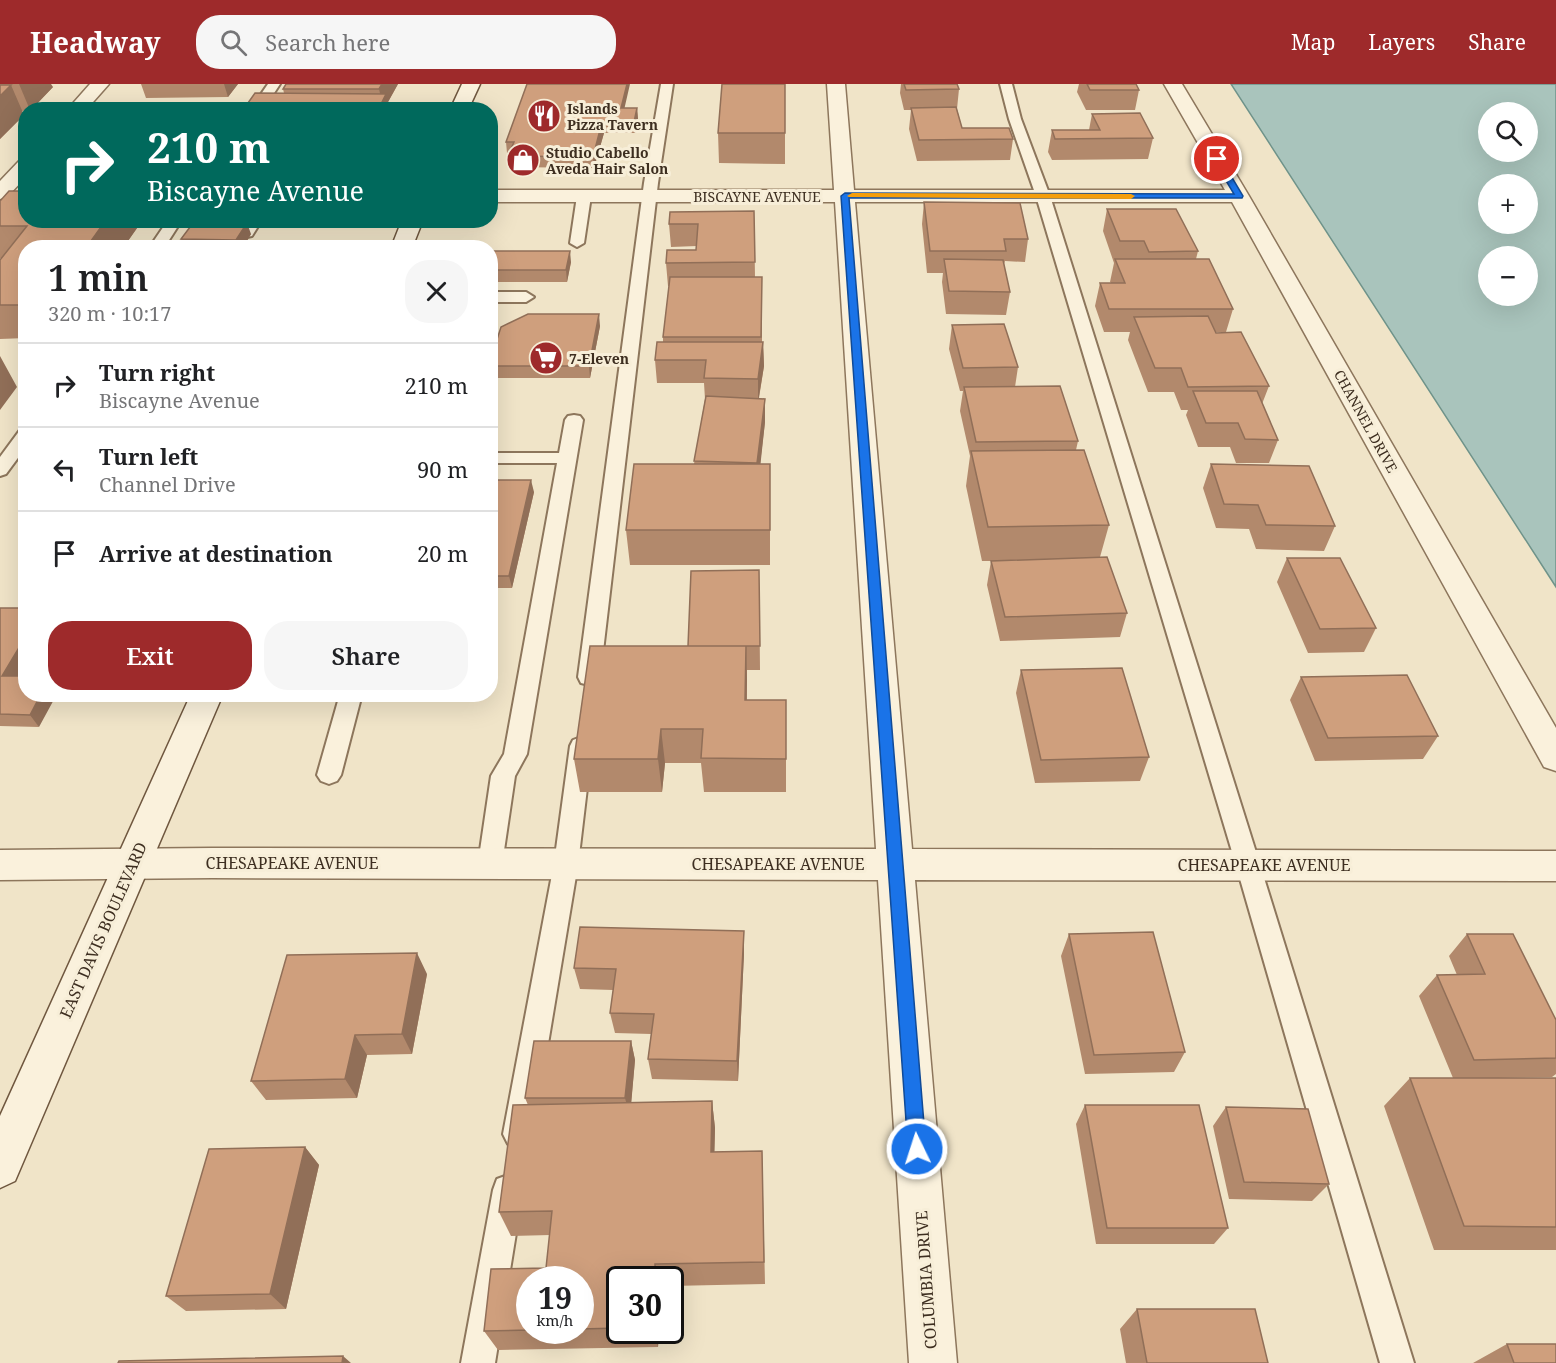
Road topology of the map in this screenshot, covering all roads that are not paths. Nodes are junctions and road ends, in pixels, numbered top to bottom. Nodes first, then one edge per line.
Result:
1 (100, 84) edge
2 (274, 84) edge
3 (471, 84) edge
4 (666, 84) edge
5 (837, 84) edge
6 (1006, 84) edge
7 (1173, 84) edge
8 (83, 102) edge
9 (262, 102) edge
10 (463, 102) edge
11 (18, 174) edge
12 (0, 194) edge
13 (18, 195) edge
14 (498, 196) edge
15 (584, 196) junction
16 (650, 196) junction
17 (845, 196) junction
18 (1043, 196) junction
19 (1239, 196) junction
20 (577, 243) dead end
21 (498, 297) edge
22 (526, 297) dead end
23 (574, 420) dead end
24 (18, 445) edge
25 (498, 458) edge
26 (567, 458) junction
27 (0, 470) edge
28 (587, 697) edge
29 (204, 702) edge
30 (349, 702) edge
31 (584, 721) edge
32 (1556, 758) edge
33 (329, 775) dead end
34 (133, 864) junction
35 (490, 864) junction
36 (566, 864) junction
37 (896, 864) junction
38 (0, 865) edge
39 (1248, 865) junction
40 (1556, 866) edge
41 (0, 1166) edge
42 (478, 1363) edge
43 (933, 1363) edge
44 (1397, 1363) edge

1 - 8 street
2 - 9 lane
3 - 10 street
4 - 16 lane
5 - 17 street, COLUMBIA DRIVE
6 - 18 lane
7 - 19 street, CHANNEL DRIVE
11 - 12 street
12 - 13 street
14 - 15 street, BISCAYNE AVENUE
15 - 16 street, BISCAYNE AVENUE
15 - 20 lane
16 - 17 street, BISCAYNE AVENUE
16 - 28 lane
17 - 18 street, BISCAYNE AVENUE
17 - 37 street, COLUMBIA DRIVE
18 - 19 street, BISCAYNE AVENUE
18 - 39 lane
19 - 32 street, CHANNEL DRIVE
21 - 22 lane
23 - 26 lane
24 - 27 lane
25 - 26 lane
26 - 35 lane
29 - 34 street, EAST DAVIS BOULEVARD
30 - 33 lane
31 - 36 lane
34 - 35 street, CHESAPEAKE AVENUE
34 - 38 street, CHESAPEAKE AVENUE
34 - 41 street, EAST DAVIS BOULEVARD
35 - 36 street, CHESAPEAKE AVENUE
36 - 37 street, CHESAPEAKE AVENUE
36 - 42 lane
37 - 39 street, CHESAPEAKE AVENUE
37 - 43 street, COLUMBIA DRIVE
39 - 40 street, CHESAPEAKE AVENUE
39 - 44 lane

